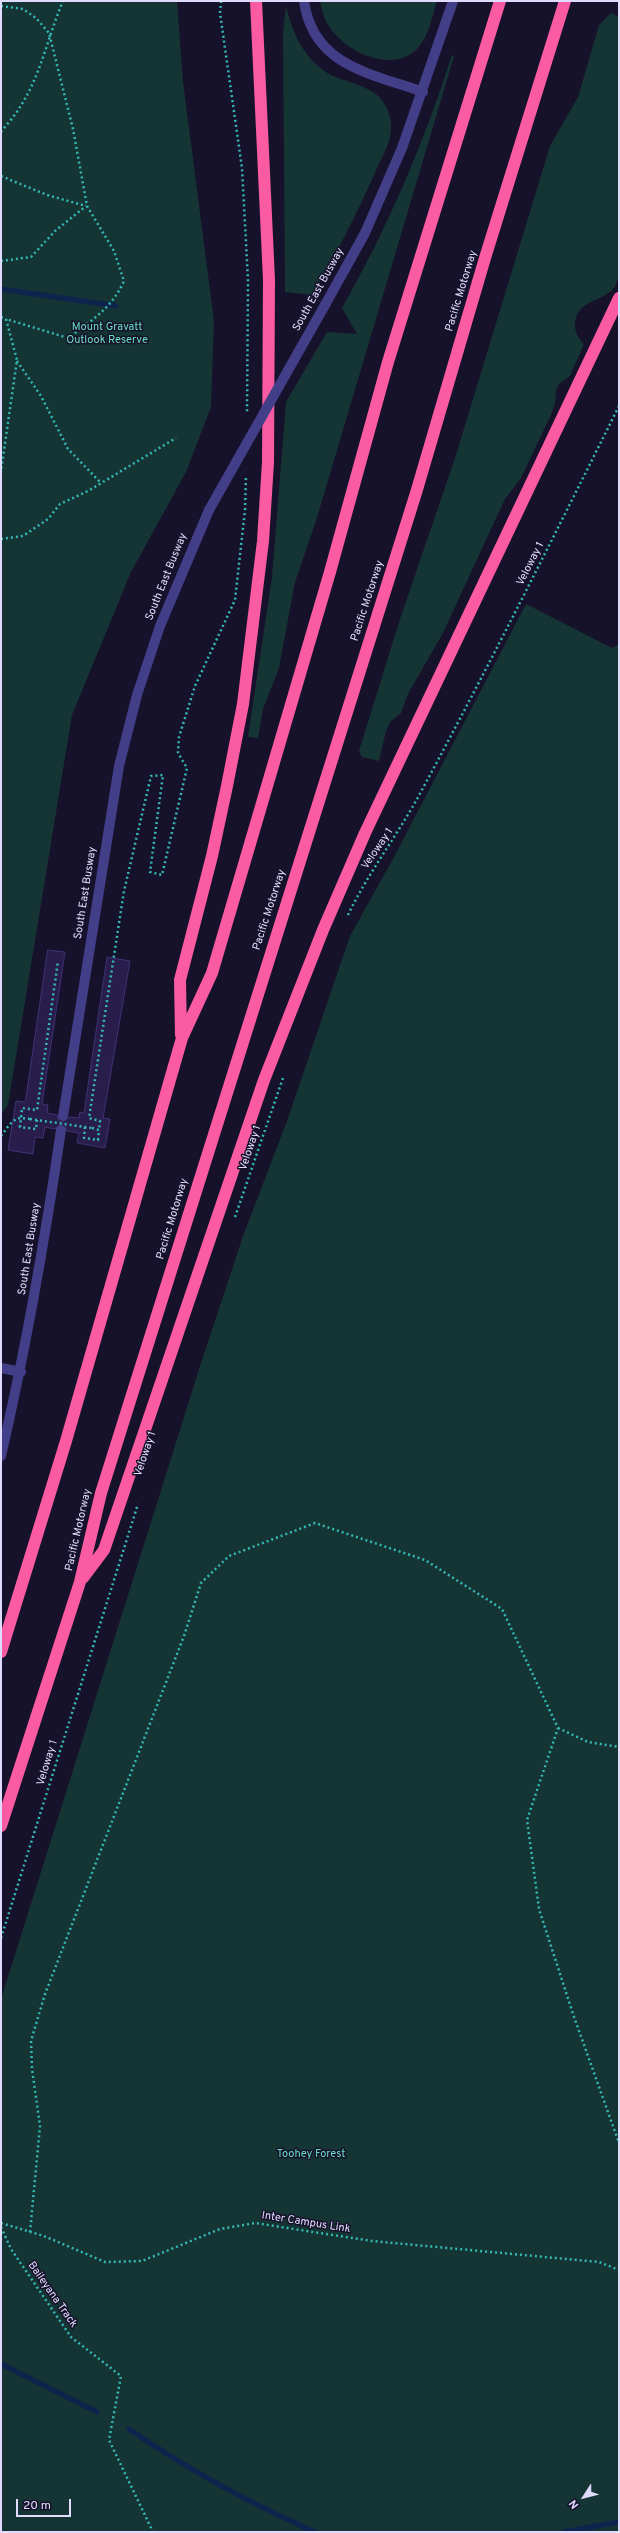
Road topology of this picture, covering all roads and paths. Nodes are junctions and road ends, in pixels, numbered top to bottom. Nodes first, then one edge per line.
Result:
1 (63, 1) edge
2 (256, 1) edge
3 (304, 1) edge
4 (453, 1) edge
5 (500, 1) edge
6 (565, 2) edge
7 (1, 6) edge
8 (49, 33) junction
9 (423, 92) junction
10 (1, 132) edge
11 (1, 176) edge
12 (86, 206) junction
13 (1, 261) edge
14 (619, 298) edge
15 (1, 317) edge
16 (6, 319) junction
17 (17, 360) junction
18 (619, 406) edge
19 (176, 438) dead end
20 (1, 470) edge
21 (102, 483) junction
22 (1, 539) edge
23 (346, 919) dead end
24 (113, 958) dead end
25 (58, 961) dead end
26 (182, 1038) junction
27 (285, 1072) dead end
28 (63, 1116) dead end
29 (21, 1118) junction
30 (37, 1120) junction
31 (85, 1127) junction
32 (61, 1130) dead end
33 (99, 1130) junction
34 (1, 1136) edge
35 (233, 1223) dead end
36 (1, 1368) edge
37 (21, 1372) junction
38 (1, 1456) edge
39 (138, 1501) dead end
40 (80, 1582) junction
41 (1, 1652) edge
42 (558, 1728) junction
43 (619, 1747) edge
44 (1, 1826) edge
45 (1, 1938) edge
46 (619, 2143) edge
47 (1, 2223) edge
48 (1, 2227) edge
49 (30, 2232) junction
50 (619, 2270) edge
51 (153, 2532) edge

1 - 8 path
2 - 26 highway
3 - 9 lane
4 - 9 lane, South East Busway
5 - 26 highway
6 - 40 highway, Pacific Motorway
7 - 8 path
8 - 10 path
8 - 12 path
9 - 28 lane, South East Busway, bridge
11 - 12 path
12 - 13 path
12 - 16 path
14 - 40 highway
15 - 16 path
16 - 17 path
17 - 20 path
17 - 21 path
18 - 23 path, Veloway 1
19 - 21 path
21 - 22 path
24 - 33 path
25 - 29 path
26 - 41 highway
27 - 35 path, Veloway 1
29 - 30 path, bridge
29 - 30 path
29 - 34 path
30 - 31 path, bridge
31 - 33 path, bridge
31 - 33 path
32 - 37 lane, South East Busway
36 - 37 lane
37 - 38 lane, South East Busway
39 - 45 path, Veloway 1
40 - 44 highway, Pacific Motorway
42 - 43 path
42 - 46 path
42 - 49 path
47 - 49 path, Inter Campus Link
48 - 51 path, Baileyana Track
49 - 50 path, Inter Campus Link

